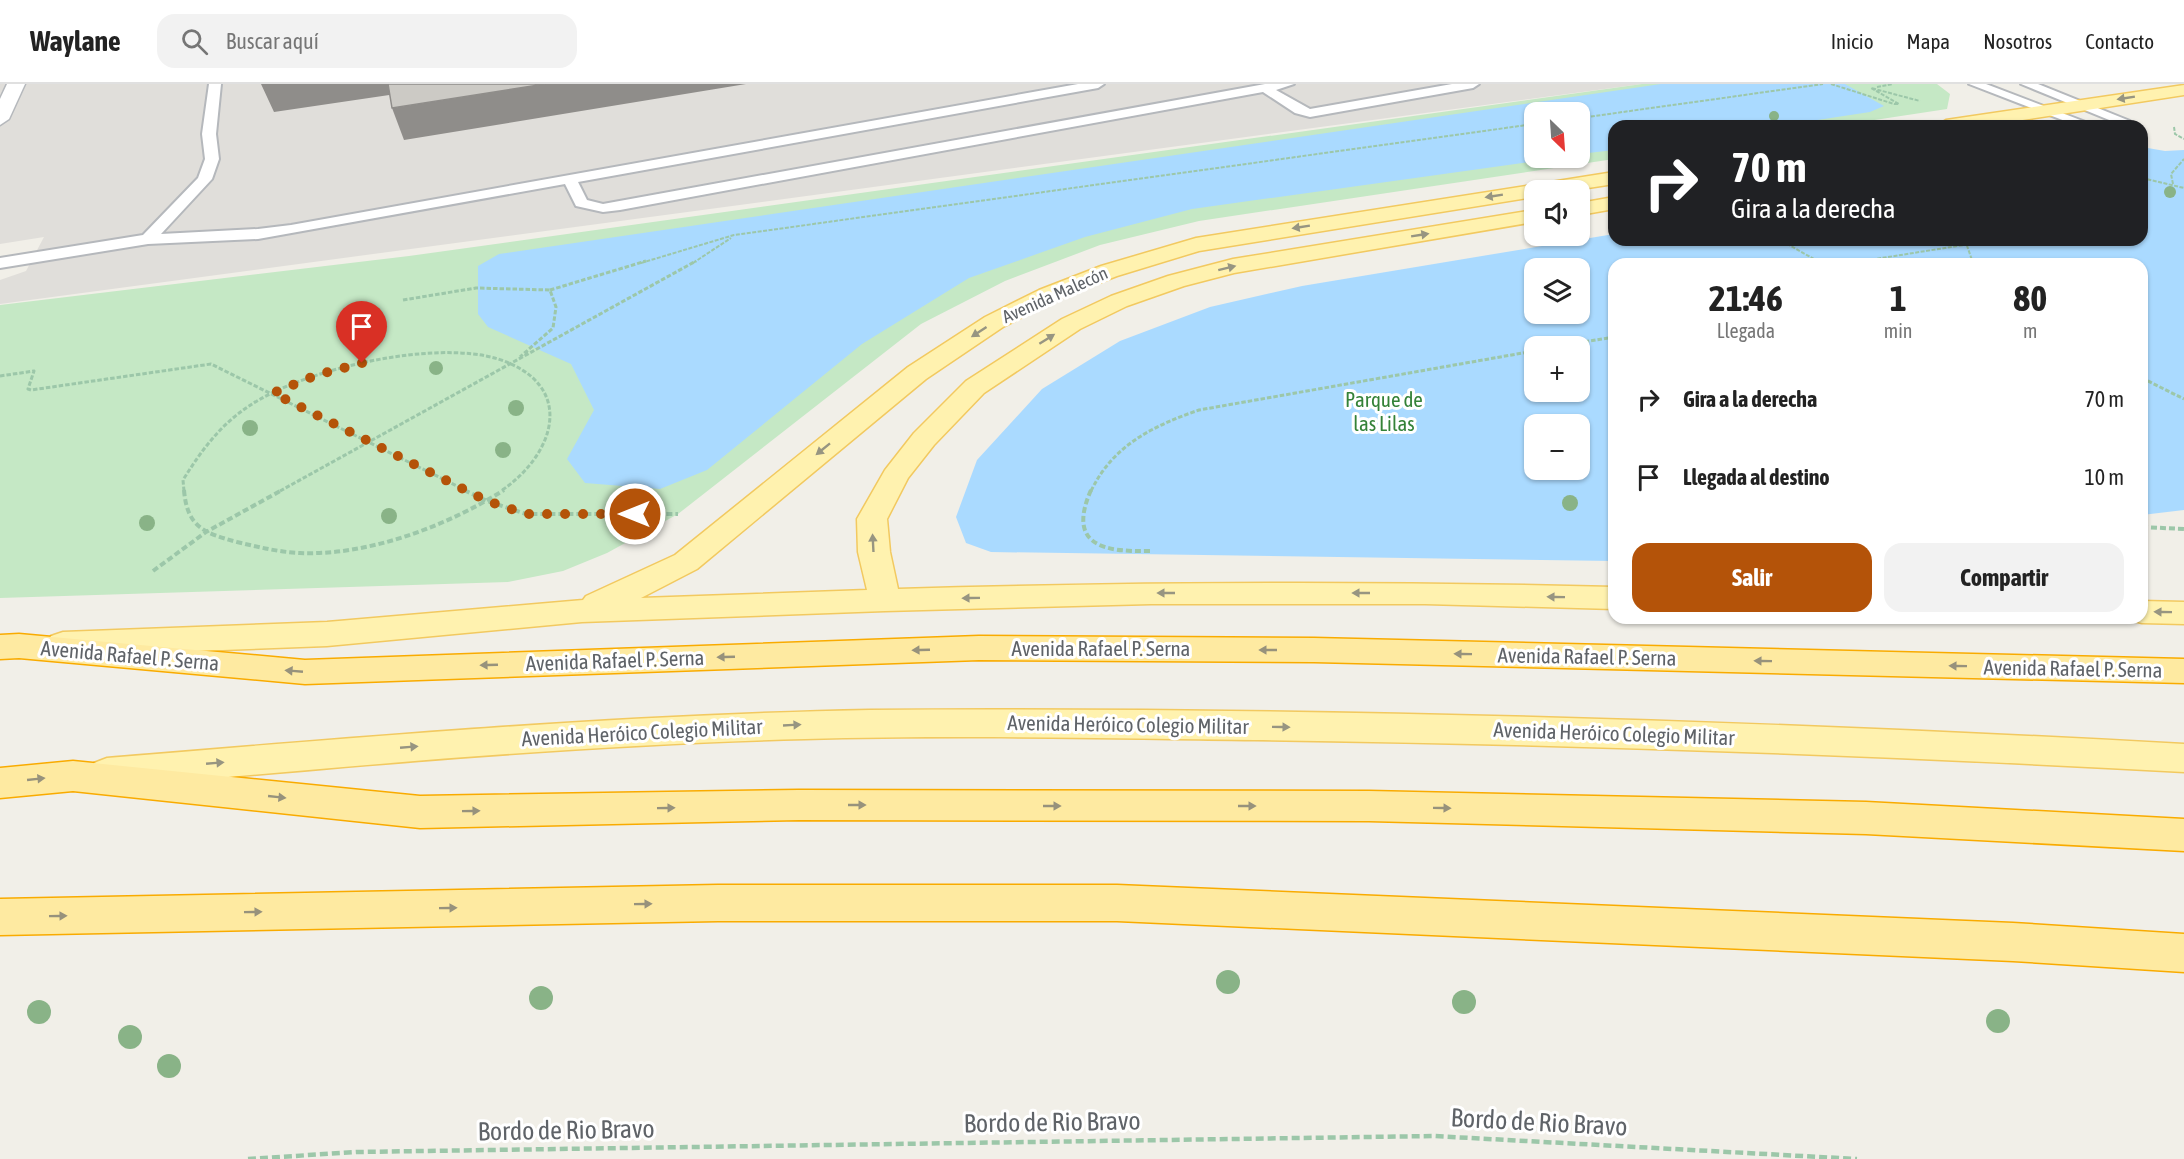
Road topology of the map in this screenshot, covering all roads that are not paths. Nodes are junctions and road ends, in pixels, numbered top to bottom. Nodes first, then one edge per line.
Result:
1 (16, 84) edge
2 (215, 84) edge
3 (1098, 84) edge
4 (1288, 84) edge
5 (1473, 84) edge
6 (1975, 84) edge
7 (2027, 84) edge
8 (1265, 88) junction
9 (2184, 90) edge
10 (2086, 105) junction
11 (2049, 110) junction
12 (2144, 117) dead end
13 (0, 120) edge
14 (1985, 120) edge
15 (2076, 120) edge
16 (2122, 120) edge
17 (2129, 120) edge
18 (570, 179) junction
19 (1608, 179) edge
20 (1608, 204) edge
21 (1590, 207) edge
22 (1524, 218) edge
23 (148, 239) junction
24 (0, 262) edge
25 (1608, 598) edge
26 (885, 600) junction
27 (582, 611) junction
28 (2148, 612) edge
29 (2184, 613) edge
30 (9, 646) edge
31 (2184, 671) edge
32 (2184, 758) edge
33 (73, 776) junction
34 (0, 783) edge
35 (2184, 835) edge
36 (0, 917) edge
37 (2184, 953) edge

1 - 13 street
2 - 23 lane
3 - 18 lane
4 - 8 lane
5 - 8 lane
6 - 11 lane
7 - 10 lane
8 - 18 lane
9 -> 10 main road
10 - 11 main road
10 - 16 lane
11 - 14 main road
11 - 15 lane
12 - 17 main road
18 - 23 lane
19 -> 27 main road, Avenida Malecón
20 - 21 main road
26 -> 22 main road, Avenida Malecón
23 - 24 lane
25 -> 26 main road
26 - 27 main road
27 - 30 main road
29 -> 28 main road
31 -> 30 highway, Avenida Rafael P. Serna
33 -> 32 main road, Avenida Heróico Colegio Militar
34 -> 33 highway
33 -> 35 highway
36 -> 37 highway

